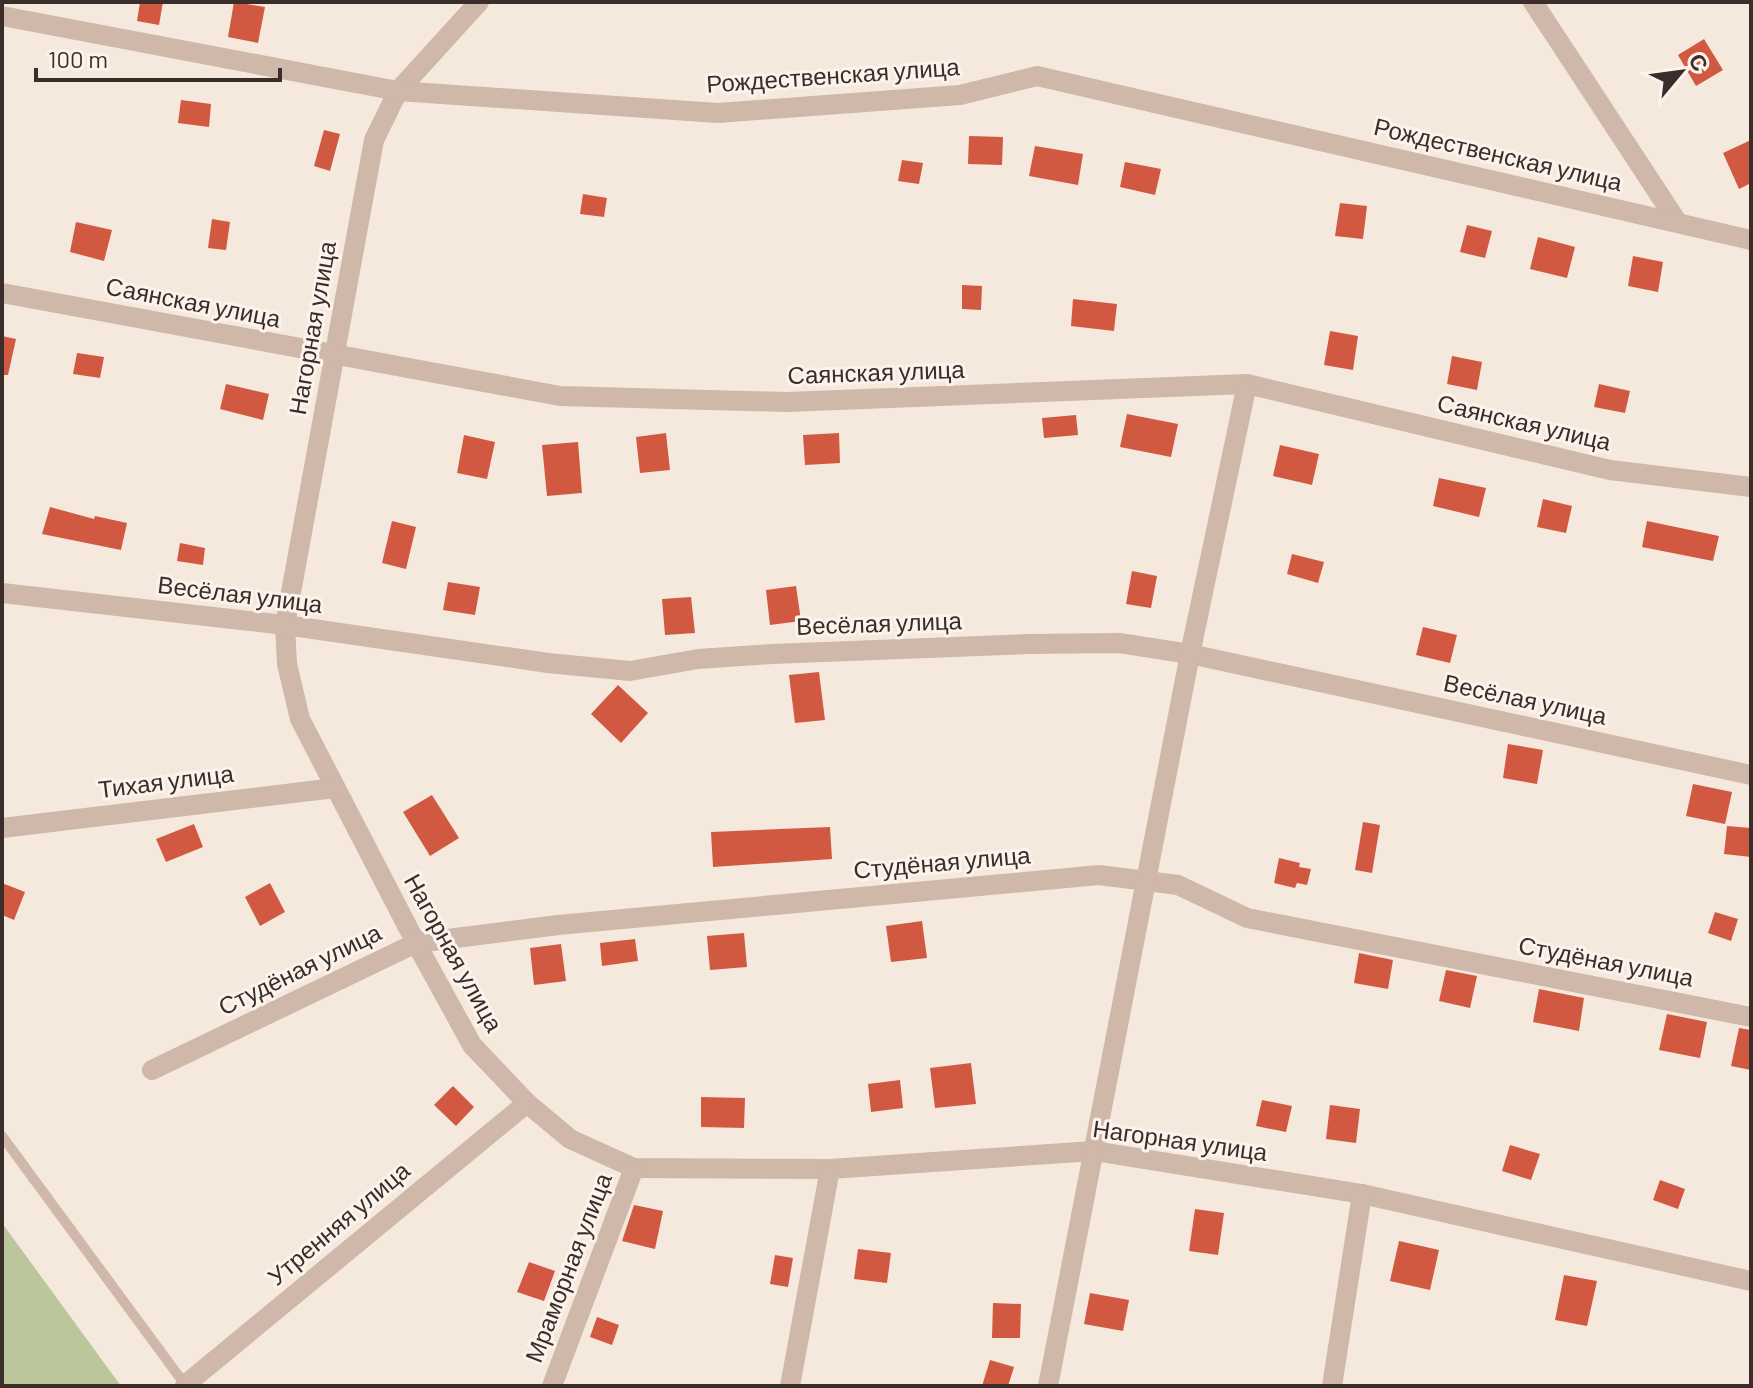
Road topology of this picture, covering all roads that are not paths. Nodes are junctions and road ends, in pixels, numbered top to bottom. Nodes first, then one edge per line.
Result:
1 (479, 2) edge
2 (1533, 2) edge
3 (2, 16) edge
4 (398, 91) junction
5 (1678, 223) junction
6 (1751, 240) edge
7 (2, 293) edge
8 (334, 356) junction
9 (1247, 384) junction
10 (1751, 487) edge
11 (2, 593) edge
12 (285, 625) junction
13 (1190, 654) junction
14 (1751, 775) edge
15 (335, 788) junction
16 (2, 828) edge
17 (1146, 881) junction
18 (416, 943) junction
19 (1751, 1017) edge
20 (152, 1070) dead end
21 (527, 1103) junction
22 (2, 1136) edge
23 (1094, 1151) junction
24 (634, 1168) junction
25 (830, 1169) junction
26 (1362, 1194) junction
27 (1751, 1281) edge
28 (186, 1385) edge
29 (552, 1386) edge
30 (790, 1386) edge
31 (1048, 1386) edge
32 (1332, 1386) edge

1 - 4 street, Нагорная улица
2 - 5 street
3 - 4 street, Рождественская улица
4 - 5 street, Рождественская улица
4 - 8 street, Нагорная улица
5 - 6 street, Рождественская улица
7 - 8 street, Саянская улица
8 - 9 street, Саянская улица
8 - 12 street, Нагорная улица
9 - 10 street, Саянская улица
9 - 13 street
11 - 12 street, Весёлая улица
12 - 13 street, Весёлая улица
12 - 15 street, Нагорная улица
13 - 14 street, Весёлая улица
13 - 17 street
15 - 16 street, Тихая улица
15 - 18 street, Нагорная улица
17 - 18 street, Студёная улица
17 - 19 street, Студёная улица
17 - 23 street
18 - 20 street, Студёная улица
18 - 21 street, Нагорная улица
21 - 24 street, Нагорная улица
21 - 28 street, Утренняя улица
22 - 28 lane
23 - 25 street, Нагорная улица
23 - 26 street, Нагорная улица
23 - 31 street
24 - 25 street, Нагорная улица
24 - 29 street, Мраморная улица
25 - 30 street
26 - 27 street, Нагорная улица
26 - 32 street

